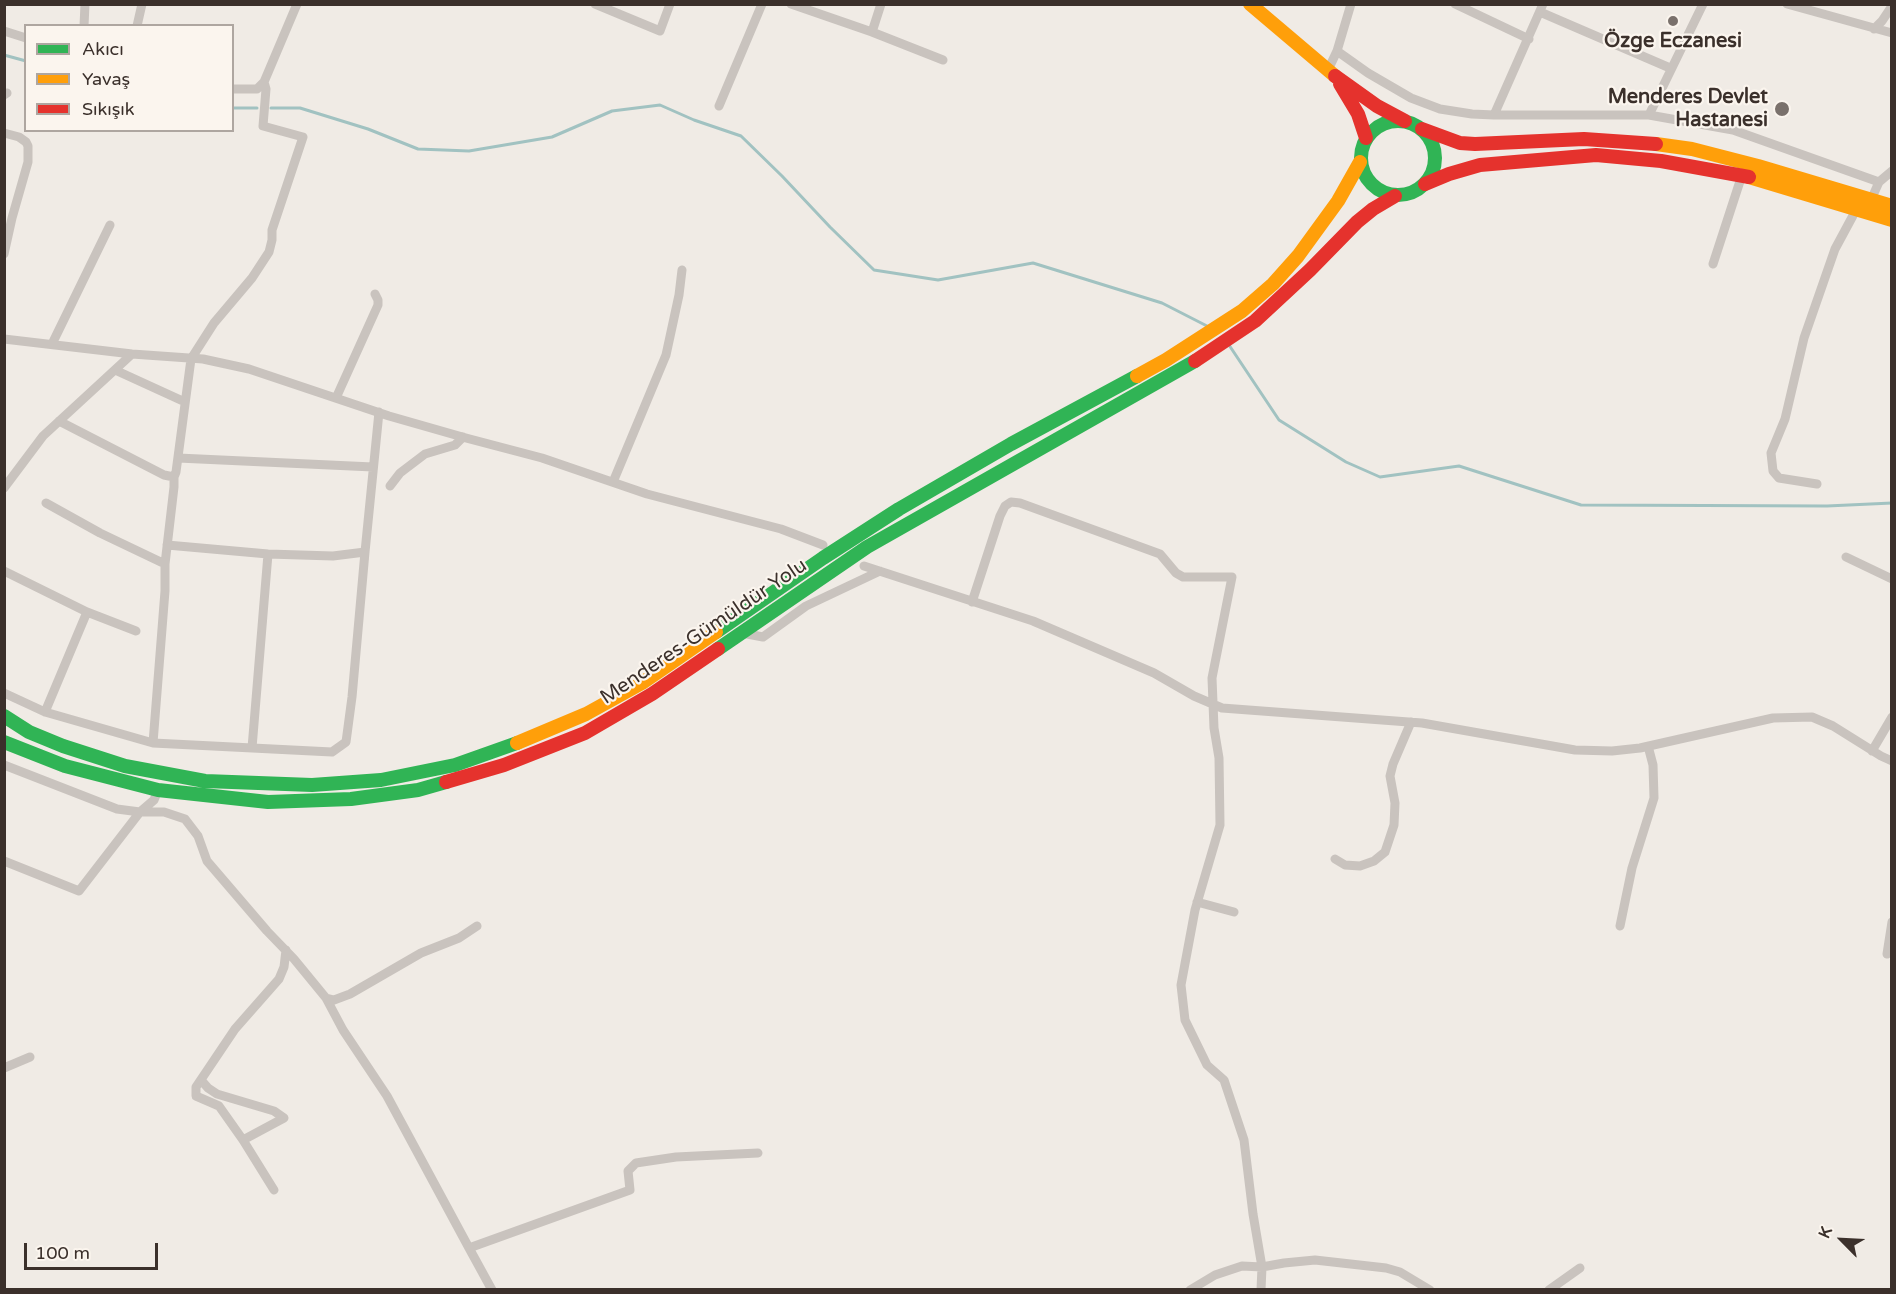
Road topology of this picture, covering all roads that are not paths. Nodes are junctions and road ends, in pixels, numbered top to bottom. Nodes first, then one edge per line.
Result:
1 (85, 4) edge
2 (142, 4) edge
3 (297, 4) edge
4 (595, 4) edge
5 (670, 4) edge
6 (762, 4) edge
7 (791, 4) edge
8 (881, 4) edge
9 (1250, 4) edge
10 (1351, 4) edge
11 (1455, 4) edge
12 (1703, 4) edge
13 (1787, 4) edge
14 (1892, 6) edge
15 (1542, 8) edge
16 (84, 24) edge
17 (137, 24) edge
18 (1874, 29) junction
19 (4, 31) edge
20 (872, 32) junction
21 (1892, 33) edge
22 (24, 37) edge
23 (1529, 39) junction
24 (1337, 51) junction
25 (943, 60) dead end
26 (1670, 68) junction
27 (1331, 73) junction
28 (264, 82) junction
29 (234, 89) edge
30 (719, 106) dead end
31 (1494, 115) junction
32 (1649, 115) junction
33 (1405, 121) junction
34 (1422, 129) junction
35 (4, 133) edge
36 (1366, 138) junction
37 (1360, 162) junction
38 (1892, 171) edge
39 (1742, 176) junction
40 (1879, 182) junction
41 (1425, 184) junction
42 (1395, 196) junction
43 (1871, 200) junction
44 (1892, 206) edge
45 (1856, 210) junction
46 (1892, 220) edge
47 (110, 225) dead end
48 (4, 254) edge
49 (1713, 264) dead end
50 (682, 270) dead end
51 (375, 294) dead end
52 (4, 339) edge
53 (52, 344) junction
54 (132, 354) junction
55 (191, 358) junction
56 (115, 370) junction
57 (336, 398) junction
58 (185, 402) junction
59 (380, 412) junction
60 (59, 421) junction
61 (463, 437) junction
62 (178, 458) junction
63 (373, 467) junction
64 (174, 477) junction
65 (613, 482) junction
66 (1817, 483) dead end
67 (390, 486) dead end
68 (4, 488) edge
69 (46, 503) dead end
70 (167, 545) junction
71 (823, 545) dead end
72 (365, 552) junction
73 (268, 554) junction
74 (1846, 558) dead end
75 (165, 564) junction
76 (864, 566) dead end
77 (4, 571) edge
78 (880, 571) junction
79 (1892, 579) edge
80 (972, 602) junction
81 (87, 612) junction
82 (136, 631) dead end
83 (742, 633) junction
84 (4, 693) edge
85 (1212, 704) junction
86 (45, 712) junction
87 (4, 716) edge
88 (1892, 717) edge
89 (1411, 722) junction
90 (4, 742) edge
91 (153, 743) junction
92 (1648, 746) junction
93 (252, 748) junction
94 (1872, 751) junction
95 (1892, 761) edge
96 (4, 765) edge
97 (158, 790) junction
98 (140, 812) junction
99 (1335, 859) dead end
100 (4, 861) edge
101 (1197, 902) junction
102 (1234, 912) dead end
103 (1892, 922) edge
104 (477, 926) dead end
105 (1620, 927) dead end
106 (286, 950) junction
107 (1887, 954) dead end
108 (326, 998) junction
109 (30, 1057) dead end
110 (4, 1068) edge
111 (201, 1080) junction
112 (243, 1140) junction
113 (758, 1153) dead end
114 (274, 1190) dead end
115 (469, 1248) junction
116 (1262, 1267) junction
117 (1580, 1268) dead end
118 (492, 1290) edge
119 (1190, 1290) edge
120 (1261, 1290) edge
121 (1430, 1290) edge
122 (1549, 1290) edge

1 - 16 street
2 - 17 street
3 - 28 street
4 - 5 street
6 - 30 street
7 - 20 street
8 - 20 street
9 - 27 main road
10 - 24 street
11 - 23 street
12 - 26 street
13 - 18 street
14 - 18 street
15 - 23 street
15 - 26 street
18 - 21 street
19 - 22 street
20 - 25 street
23 - 31 street
24 - 27 street
24 - 31 street
26 - 32 street
27 - 33 main road
27 - 36 main road
28 - 29 street
28 - 55 street
31 - 32 street
32 - 40 street
33 - 34 main road
33 - 36 main road
34 - 41 main road
34 - 43 main road
35 - 48 street
36 - 37 main road
37 - 42 main road
37 - 87 main road, Menderes-Gümüldür Yolu
38 - 40 street
39 - 41 main road
39 - 45 main road
39 - 49 street
40 - 43 street
41 - 42 main road
42 - 83 main road, Menderes-Gümüldür Yolu
43 - 44 main road
45 - 46 main road
45 - 66 street
47 - 53 street
50 - 65 street
51 - 57 street
52 - 53 street
53 - 54 street
54 - 55 street
54 - 56 street
55 - 57 street
55 - 58 street
56 - 58 street
56 - 60 street
57 - 59 street
58 - 62 street
59 - 61 street
59 - 63 street
60 - 64 street
60 - 68 street
61 - 65 street
61 - 67 street
62 - 63 street
62 - 64 street
63 - 72 street
64 - 70 street
65 - 71 street
69 - 75 street
70 - 73 street
70 - 75 street
72 - 73 street
72 - 93 street
73 - 93 street
74 - 79 street
75 - 91 street
76 - 78 street
77 - 81 street
78 - 80 street
78 - 83 street
80 - 85 street
80 - 85 street
81 - 82 street
81 - 86 street
83 - 97 main road, Menderes-Gümüldür Yolu
84 - 86 street
85 - 89 street
85 - 101 street
86 - 91 street
88 - 94 street
89 - 92 street
89 - 99 street
90 - 97 main road, Menderes-Gümüldür Yolu
91 - 93 street
92 - 94 street
92 - 105 street
94 - 95 street
96 - 98 street
97 - 98 street
98 - 100 street
98 - 106 street
101 - 102 street
101 - 116 street
103 - 107 street
104 - 108 street
106 - 108 street
106 - 111 street
108 - 115 street
109 - 110 street
111 - 112 street
111 - 112 street
112 - 114 street
113 - 115 street
115 - 118 street
116 - 119 street
116 - 120 street
116 - 121 street
117 - 122 street

